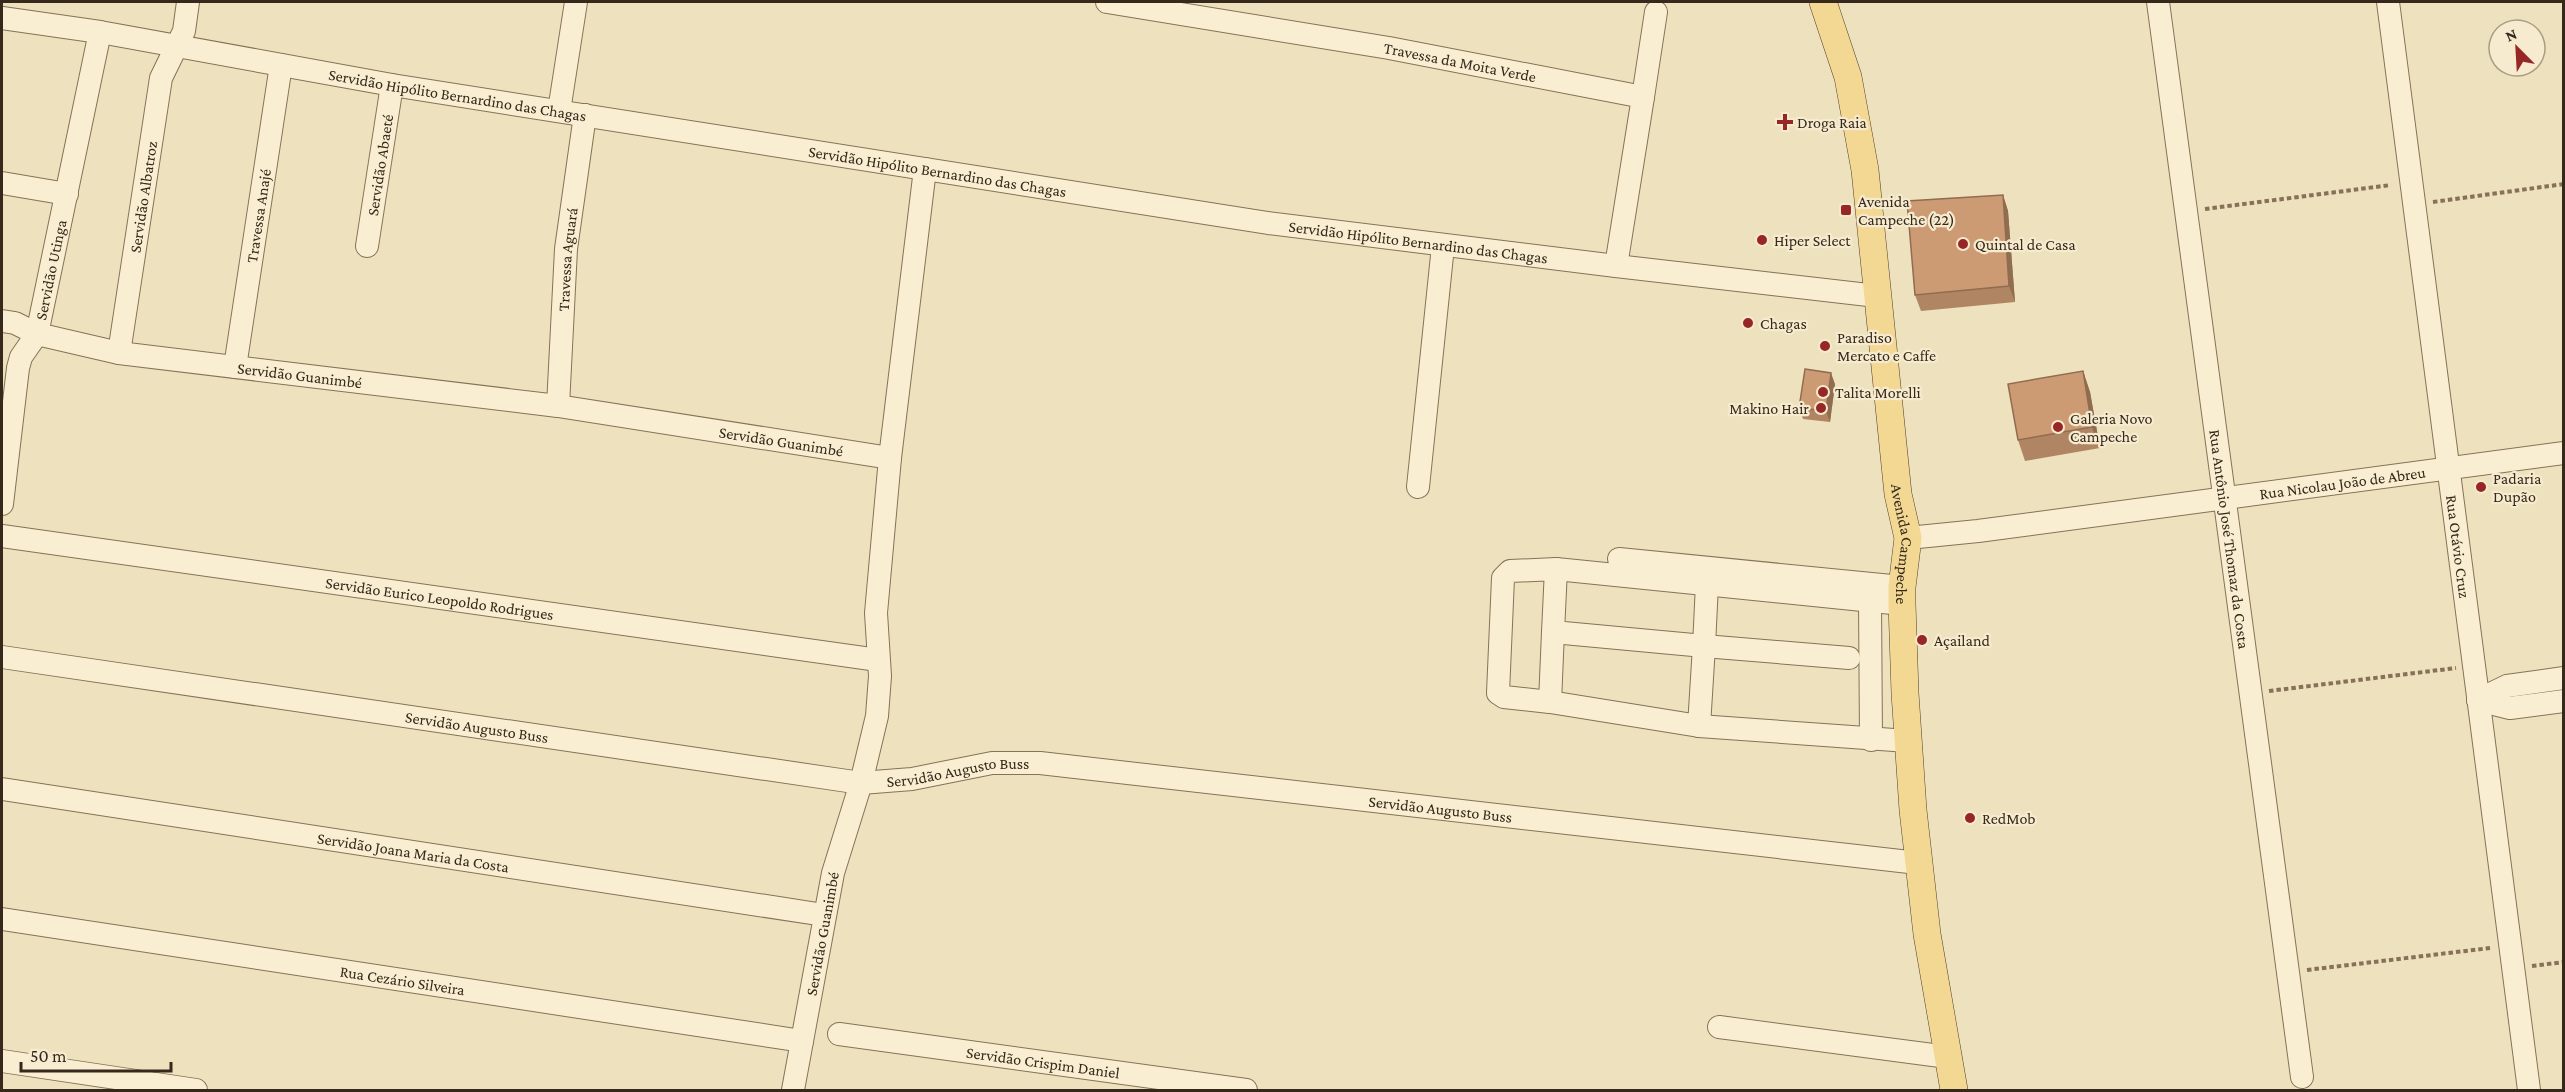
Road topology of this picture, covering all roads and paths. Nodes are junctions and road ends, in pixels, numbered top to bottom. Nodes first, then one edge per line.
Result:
1 (188, 2) edge
2 (576, 2) edge
3 (1107, 2) edge
4 (1823, 2) edge
5 (2158, 2) edge
6 (2388, 2) edge
7 (1656, 12) dead end
8 (2, 18) edge
9 (100, 33) junction
10 (176, 46) junction
11 (281, 65) junction
12 (392, 85) junction
13 (1643, 97) junction
14 (559, 111) junction
15 (585, 115) junction
16 (925, 169) junction
17 (2411, 182) junction
18 (2, 183) edge
19 (2564, 184) edge
20 (67, 194) junction
21 (2414, 205) junction
22 (2187, 211) junction
23 (367, 246) dead end
24 (1443, 246) junction
25 (1616, 267) junction
26 (1877, 296) junction
27 (2, 321) edge
28 (37, 334) junction
29 (119, 353) junction
30 (235, 367) junction
31 (558, 406) junction
32 (2564, 453) edge
33 (890, 458) junction
34 (2448, 468) junction
35 (1418, 487) dead end
36 (2225, 498) junction
37 (2, 504) edge
38 (2, 536) edge
39 (1908, 538) junction
40 (1619, 559) dead end
41 (1556, 569) junction
42 (1707, 584) junction
43 (1902, 596) junction
44 (1870, 601) junction
45 (1553, 632) junction
46 (1704, 646) junction
47 (2, 657) edge
48 (1848, 658) dead end
49 (878, 660) junction
50 (2474, 666) junction
51 (2564, 678) edge
52 (1870, 691) junction
53 (1905, 693) junction
54 (2251, 694) junction
55 (2478, 700) junction
56 (2564, 701) edge
57 (1550, 702) junction
58 (1699, 726) junction
59 (1871, 740) junction
60 (1908, 741) junction
61 (861, 783) junction
62 (2, 789) edge
63 (1918, 863) junction
64 (824, 915) junction
65 (2, 919) edge
66 (2510, 945) junction
67 (2564, 962) edge
68 (2513, 968) junction
69 (2288, 972) junction
70 (1719, 1027) dead end
71 (839, 1034) dead end
72 (802, 1041) junction
73 (1948, 1058) junction
74 (2, 1061) edge
75 (2302, 1077) dead end
76 (196, 1090) edge
77 (793, 1090) edge
78 (1246, 1090) edge
79 (1954, 1090) edge
80 (2529, 1090) edge

1 - 10 street, Servidão Albatroz
2 - 14 street
3 - 13 street, Travessa da Moita Verde
4 - 26 main road, Avenida Campeche
5 - 22 street, Rua Antônio José Thomaz da Costa
6 - 17 street, Rua Otávio Cruz
7 - 13 street
8 - 9 street, Servidão Hipólito Bernardino das Chagas
9 - 10 street, Servidão Hipólito Bernardino das Chagas
9 - 20 street, Servidão Utinga
10 - 11 street, Servidão Hipólito Bernardino das Chagas
10 - 29 street, Servidão Albatroz
11 - 12 street, Servidão Hipólito Bernardino das Chagas
11 - 30 street, Travessa Anajé
12 - 14 street, Servidão Hipólito Bernardino das Chagas
12 - 23 street, Servidão Abaeté
13 - 25 street
14 - 15 street, Servidão Hipólito Bernardino das Chagas
15 - 16 street, Servidão Hipólito Bernardino das Chagas
15 - 31 street, Travessa Aguará
16 - 24 street, Servidão Hipólito Bernardino das Chagas
16 - 33 street
17 - 21 street, Rua Otávio Cruz
17 - 22 path
18 - 20 street
19 - 21 path
20 - 28 street, Servidão Utinga
21 - 34 street, Rua Otávio Cruz
22 - 36 street, Rua Antônio José Thomaz da Costa
24 - 25 street, Servidão Hipólito Bernardino das Chagas
24 - 35 street
25 - 26 street, Servidão Hipólito Bernardino das Chagas
26 - 39 main road, Avenida Campeche
27 - 28 street, Servidão Guanimbé
28 - 29 street, Servidão Guanimbé
28 - 37 street, Servidão Utinga
29 - 30 street, Servidão Guanimbé
30 - 31 street, Servidão Guanimbé
31 - 33 street, Servidão Guanimbé
32 - 34 street, Rua Nicolau João de Abreu
33 - 49 street, Servidão Guanimbé
34 - 36 street, Rua Nicolau João de Abreu
34 - 50 street, Rua Otávio Cruz
36 - 39 street, Rua Nicolau João de Abreu
36 - 54 street, Rua Antônio José Thomaz da Costa
38 - 49 street, Servidão Eurico Leopoldo Rodrigues
39 - 43 main road, Avenida Campeche
40 - 43 street
41 - 42 street
41 - 45 street
41 - 57 street
42 - 44 street
42 - 46 street
43 - 44 street
43 - 53 main road, Avenida Campeche
44 - 52 street
45 - 46 street
45 - 57 street
46 - 48 street
46 - 58 street
47 - 61 street, Servidão Augusto Buss
49 - 61 street, Servidão Guanimbé
50 - 54 path
50 - 55 street, Rua Otávio Cruz
51 - 55 street
52 - 53 street
52 - 59 street
53 - 60 main road, Avenida Campeche
54 - 69 street, Rua Antônio José Thomaz da Costa
55 - 56 street
55 - 66 street, Rua Otávio Cruz
57 - 58 street
58 - 59 street
59 - 60 street
60 - 63 main road, Avenida Campeche
61 - 63 street, Servidão Augusto Buss
61 - 64 street, Servidão Guanimbé
62 - 64 street, Servidão Joana Maria da Costa
63 - 73 main road, Avenida Campeche
64 - 72 street, Servidão Guanimbé
65 - 72 street, Rua Cezário Silveira
66 - 68 street, Rua Otávio Cruz
66 - 69 path
67 - 68 path
68 - 80 street, Rua Otávio Cruz
69 - 75 street, Rua Antônio José Thomaz da Costa
70 - 73 street
71 - 78 street, Servidão Crispim Daniel
72 - 77 street, Servidão Guanimbé
73 - 79 main road, Avenida Campeche
74 - 76 street

